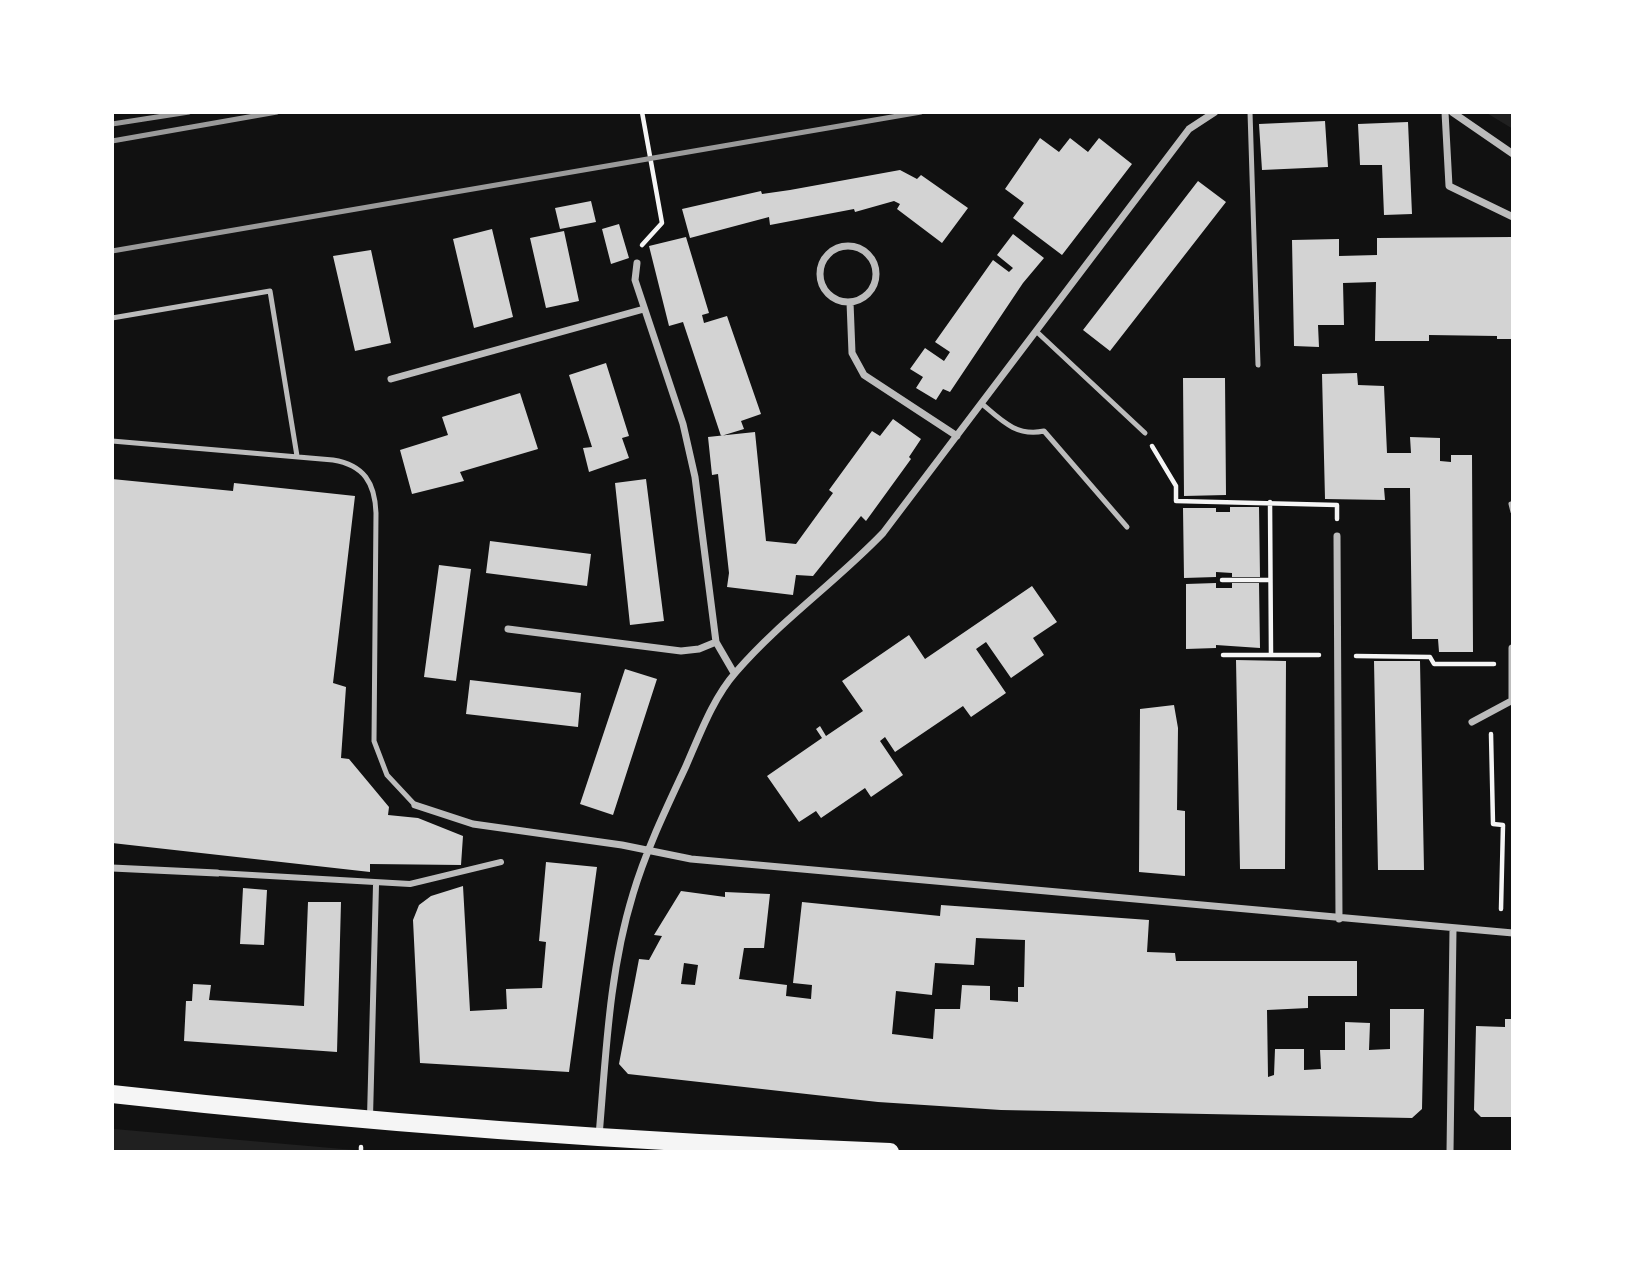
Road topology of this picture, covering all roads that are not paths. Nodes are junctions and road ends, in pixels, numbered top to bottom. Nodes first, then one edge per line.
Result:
1 (1215, 112) edge
2 (1250, 112) edge
3 (1445, 112) edge
4 (1452, 112) edge
5 (1513, 154) edge
6 (1513, 217) edge
7 (637, 263) dead end
8 (850, 302) junction
9 (644, 309) junction
10 (112, 318) edge
11 (1037, 332) junction
12 (1258, 365) dead end
13 (391, 379) dead end
14 (981, 403) junction
15 (1144, 433) road end
16 (957, 436) junction
17 (112, 441) edge
18 (297, 456) junction
19 (1511, 505) dead end
20 (1513, 512) edge
21 (1127, 527) dead end
22 (1337, 536) road end
23 (508, 629) dead end
24 (1513, 641) edge
25 (716, 642) junction
26 (1512, 649) edge
27 (1512, 664) edge
28 (734, 673) junction
29 (1513, 700) edge
30 (1472, 722) dead end
31 (415, 805) joint
32 (649, 852) junction
33 (501, 862) dead end
34 (112, 868) edge
35 (218, 873) joint
36 (376, 885) junction
37 (1339, 919) junction
38 (1453, 930) junction
39 (1513, 933) edge
40 (112, 1094) edge
41 (369, 1121) junction
42 (599, 1136) junction
43 (855, 1151) edge
44 (890, 1152) edge
45 (1450, 1152) edge

1 - 11 street
2 - 12 lane
3 - 6 street
4 - 5 street
7 - 9 street
8 - 8 street
8 - 16 street
9 - 13 street
9 - 25 street
10 - 18 lane
11 - 14 street
11 - 15 lane
14 - 16 street
14 - 21 lane
16 - 28 street
17 - 18 lane
18 - 31 lane
19 - 20 lane
22 - 37 street
23 - 25 street
24 - 26 lane
25 - 28 street
26 - 27 street
27 - 29 street
28 - 32 street
29 - 30 street
31 - 32 street
32 - 37 street
32 - 42 street
33 - 36 street
34 - 35 street
35 - 36 street
36 - 41 street
37 - 38 street
38 - 39 street
38 - 45 street
40 - 41 main road
41 - 42 main road
42 - 43 main road
43 - 44 main road

